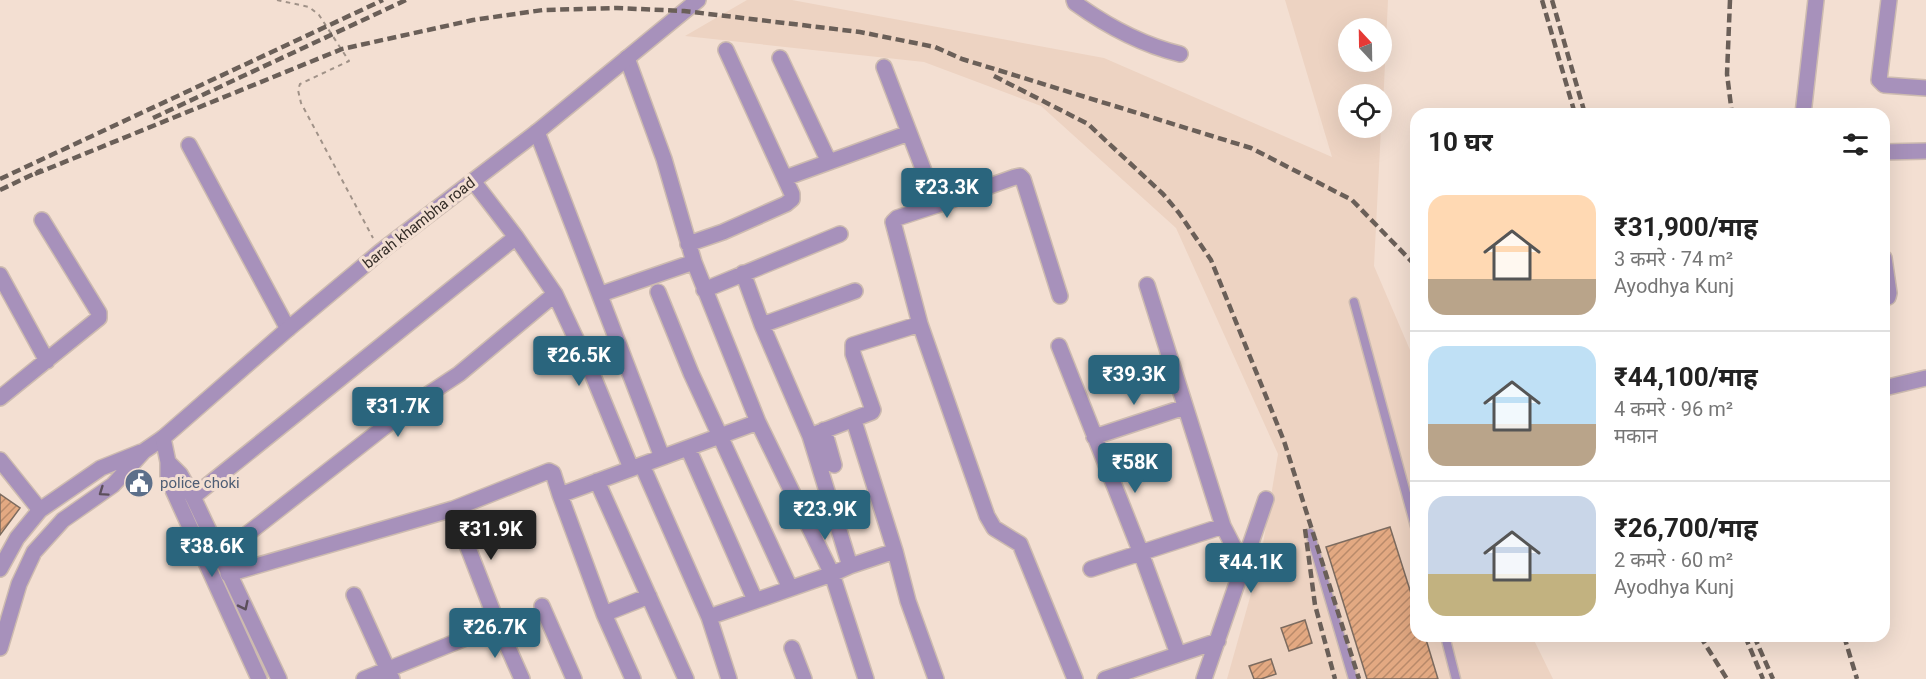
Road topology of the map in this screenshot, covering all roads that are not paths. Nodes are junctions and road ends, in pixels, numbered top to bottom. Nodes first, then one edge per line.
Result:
1 (698, 0) edge
2 (1816, 0) edge
3 (1889, 0) edge
4 (1078, 1) edge
5 (726, 50) dead end
6 (1180, 54) dead end
7 (627, 58) junction
8 (780, 58) dead end
9 (884, 67) dead end
10 (1926, 88) edge
11 (1804, 108) edge
12 (537, 132) junction
13 (909, 133) junction
14 (189, 145) dead end
15 (1926, 151) edge
16 (1890, 152) edge
17 (829, 162) junction
18 (785, 178) junction
19 (473, 181) junction
20 (937, 205) junction
21 (42, 220) dead end
22 (840, 234) dead end
23 (516, 237) junction
24 (688, 244) junction
25 (694, 262) junction
26 (743, 273) junction
27 (0, 275) edge
28 (1147, 285) dead end
29 (704, 290) junction
30 (855, 291) dead end
31 (657, 292) dead end
32 (555, 294) junction
33 (601, 294) junction
34 (1060, 296) dead end
35 (1354, 302) dead end
36 (920, 324) junction
37 (762, 325) junction
38 (288, 329) junction
39 (1059, 346) dead end
40 (47, 361) junction
41 (1926, 378) edge
42 (1890, 387) edge
43 (0, 398) edge
44 (1185, 407) junction
45 (854, 421) junction
46 (758, 422) junction
47 (817, 433) junction
48 (720, 436) junction
49 (1094, 437) junction
50 (163, 438) junction
51 (688, 448) junction
52 (144, 451) junction
53 (662, 458) junction
54 (0, 460) edge
55 (168, 462) junction
56 (834, 465) dead end
57 (636, 466) junction
58 (597, 481) junction
59 (560, 495) junction
60 (193, 497) junction
61 (1266, 499) dead end
62 (1410, 508) edge
63 (453, 509) junction
64 (40, 510) junction
65 (1223, 526) junction
66 (1310, 533) dead end
67 (895, 551) junction
68 (1141, 553) junction
69 (219, 556) junction
70 (1243, 565) junction
71 (850, 566) junction
72 (0, 569) edge
73 (1091, 569) dead end
74 (228, 574) junction
75 (832, 574) junction
76 (790, 588) junction
77 (354, 595) dead end
78 (649, 596) junction
79 (755, 600) junction
80 (542, 606) dead end
81 (604, 614) junction
82 (709, 617) junction
83 (498, 625) junction
84 (1218, 641) junction
85 (1447, 642) edge
86 (0, 648) edge
87 (792, 648) dead end
88 (1179, 654) junction
89 (389, 674) edge
90 (259, 679) edge
91 (279, 679) edge
92 (364, 679) edge
93 (522, 679) edge
94 (574, 679) edge
95 (633, 679) edge
96 (686, 679) edge
97 (729, 679) edge
98 (804, 679) edge
99 (866, 679) edge
100 (936, 679) edge
101 (1075, 679) edge
102 (1105, 679) edge
103 (1204, 679) edge
104 (1353, 679) edge
105 (1456, 679) edge

1 - 7 street, barah khambha road
2 - 11 street
3 - 10 street
4 - 6 street
5 - 18 street
7 - 12 street, barah khambha road
7 - 24 street
8 - 17 street
9 - 13 street
12 - 19 street, barah khambha road
12 - 33 street
13 - 17 street
13 - 20 street
14 - 38 street
15 - 16 street
17 - 18 street
18 - 24 street
19 - 23 street
19 - 38 street, barah khambha road
20 - 34 street
20 - 36 street
21 - 40 street
22 - 26 street
23 - 32 street
23 - 60 street
24 - 25 street
25 - 29 street
25 - 33 street
26 - 29 street
26 - 37 street
27 - 40 street
28 - 44 street
29 - 46 street
30 - 37 street
31 - 48 street
32 - 57 street
32 - 69 street
33 - 53 street
35 - 62 lane
36 - 45 street
36 - 101 street
37 - 47 street
38 - 50 street, barah khambha road
39 - 49 street
40 - 43 street
41 - 42 street
44 - 49 street
44 - 65 street
45 - 47 street
45 - 67 street
46 - 48 street
46 - 75 street
47 - 56 street
47 - 71 street
48 - 51 street
48 - 76 street
49 - 68 street
50 - 52 street, barah khambha road
50 - 55 street
51 - 53 street
51 - 79 street
52 - 64 street, barah khambha road
52 -> 86 street, barah khambha road
53 - 57 street
54 - 64 street
55 - 60 street
55 - 90 street
57 - 58 street
57 - 82 street
58 - 59 street
58 - 78 street
59 - 63 street
59 - 81 street
60 - 69 street
61 - 70 street
63 - 74 street
63 - 83 street
64 - 72 street, barah khambha road
65 - 68 street
65 - 70 street
66 - 104 lane
67 - 71 street
67 - 100 street
68 - 73 street
68 - 88 street
69 - 74 street
70 - 84 street
71 - 75 street
74 -> 91 street
75 - 76 street
75 - 99 street
76 - 79 street
77 - 89 street
78 - 81 street
78 - 96 street
79 - 82 street
80 - 94 street
81 - 95 street
82 - 97 street
83 - 89 street
83 - 93 street
84 - 88 street
84 - 103 street
85 - 105 lane
87 - 98 street
88 - 102 street
89 - 92 street

